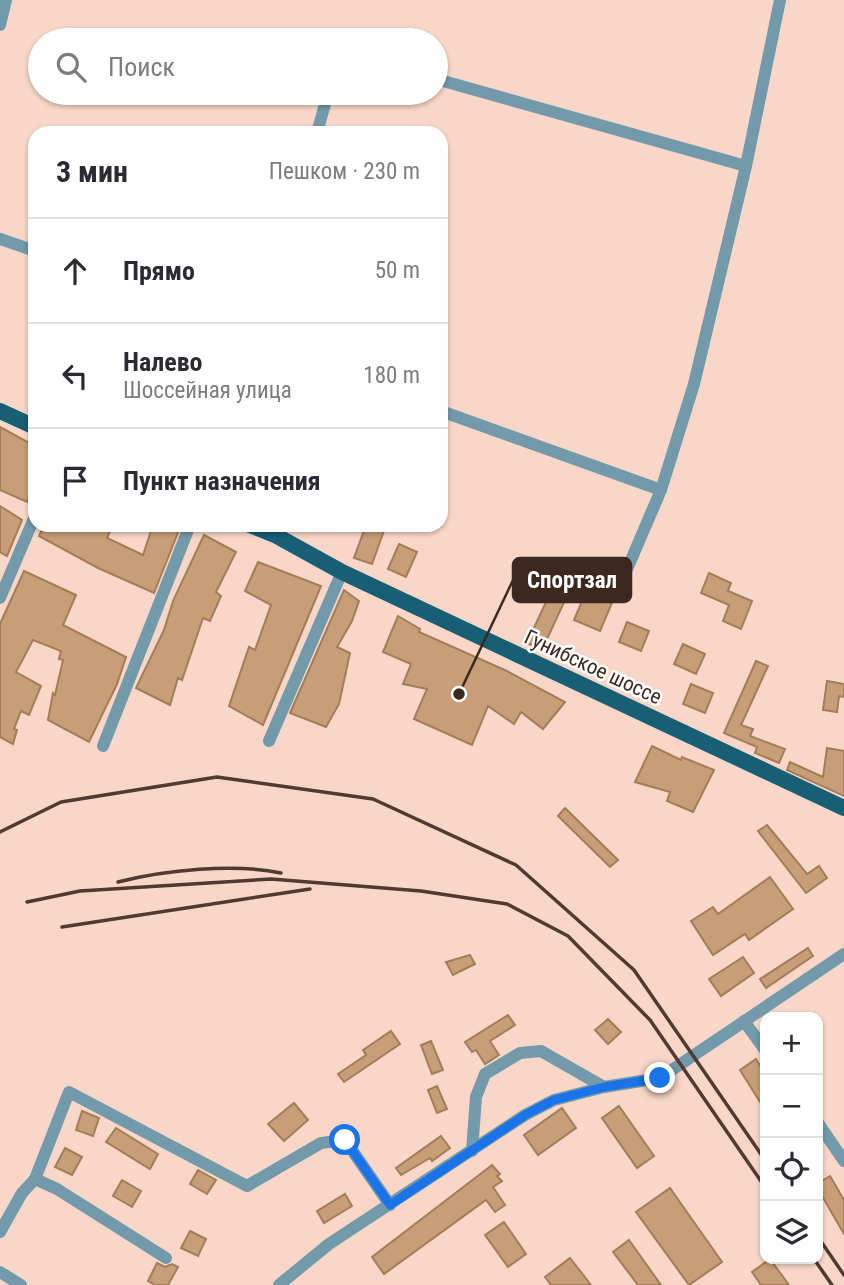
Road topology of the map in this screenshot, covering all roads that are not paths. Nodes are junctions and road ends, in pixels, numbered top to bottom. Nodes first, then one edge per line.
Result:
1 (6, 0) edge
2 (780, 0) edge
3 (0, 25) edge
4 (448, 82) edge
5 (325, 105) edge
6 (319, 126) edge
7 (746, 166) junction
8 (0, 239) edge
9 (28, 249) edge
10 (0, 411) edge
11 (448, 414) edge
12 (28, 424) edge
13 (660, 490) junction
14 (28, 532) edge
15 (187, 532) edge
16 (268, 532) edge
17 (342, 572) junction
18 (625, 574) dead end
19 (0, 598) edge
20 (269, 741) dead end
21 (103, 746) dead end
22 (844, 808) edge
23 (844, 954) edge
24 (744, 1021) junction
25 (760, 1043) edge
26 (604, 1087) junction
27 (823, 1130) edge
28 (472, 1151) junction
29 (844, 1161) edge
30 (35, 1178) junction
31 (390, 1205) junction
32 (0, 1232) edge
33 (166, 1258) dead end
34 (0, 1272) edge
35 (21, 1285) edge
36 (279, 1285) edge

1 - 3 street
2 - 7 street
4 - 7 street
5 - 6 street
7 - 13 street
8 - 9 street
10 - 12 main road
11 - 13 street
13 - 18 street
14 - 19 street
15 - 21 street
16 - 17 main road, Гунибское шоссе
17 - 20 street
17 - 22 main road, Гунибское шоссе
23 - 24 street
24 - 25 street
24 - 26 street
26 - 28 street
26 - 28 street
27 - 29 street
28 - 31 street
30 - 31 street
30 - 32 street
30 - 33 street
31 - 36 street
34 - 35 street

